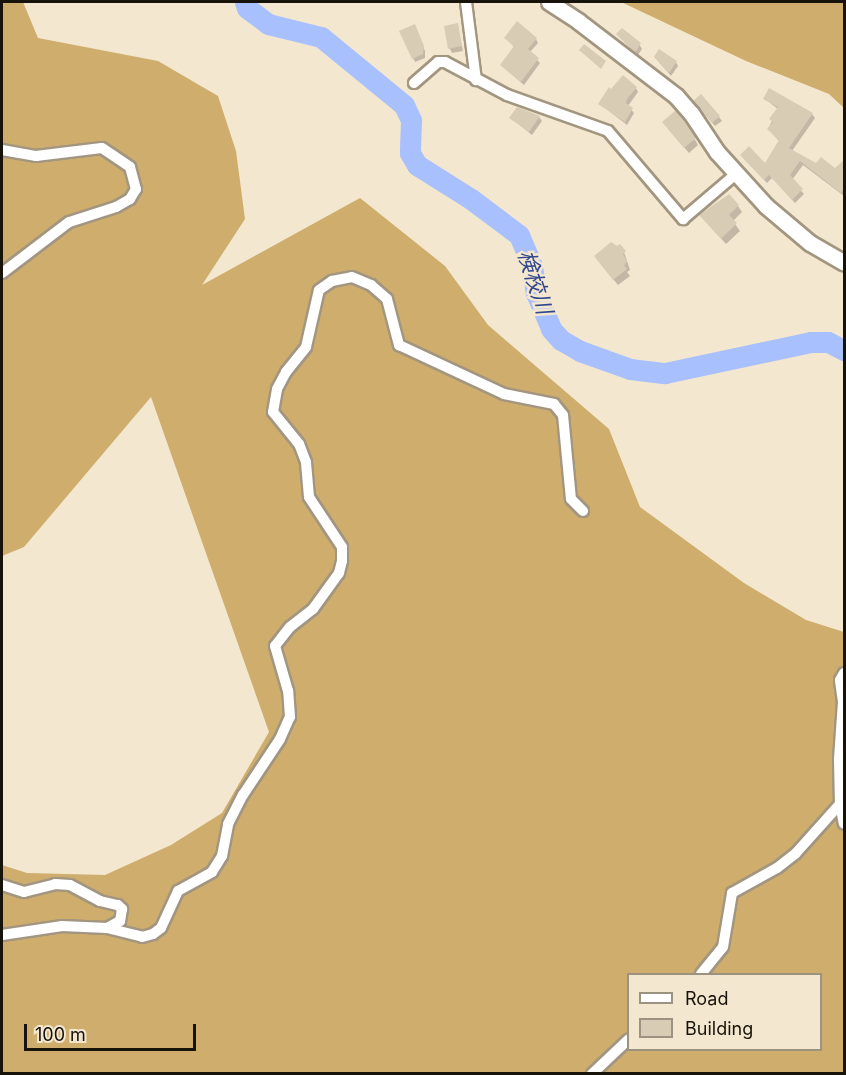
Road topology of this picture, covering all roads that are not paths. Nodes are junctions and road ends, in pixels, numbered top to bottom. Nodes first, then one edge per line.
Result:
1 (466, 2) edge
2 (549, 2) edge
3 (476, 80) junction
4 (414, 83) dead end
5 (2, 150) edge
6 (737, 173) junction
7 (844, 263) edge
8 (2, 273) edge
9 (583, 511) dead end
10 (844, 673) edge
11 (840, 804) junction
12 (844, 824) edge
13 (2, 885) edge
14 (108, 928) junction
15 (2, 935) edge
16 (703, 973) edge
17 (627, 1041) edge
18 (592, 1074) edge

1 - 3 street
2 - 6 street
3 - 4 street
3 - 6 street
5 - 8 street
6 - 7 street
9 - 14 street
10 - 11 street
11 - 12 street
11 - 16 street
13 - 14 street
14 - 15 street
17 - 18 street

